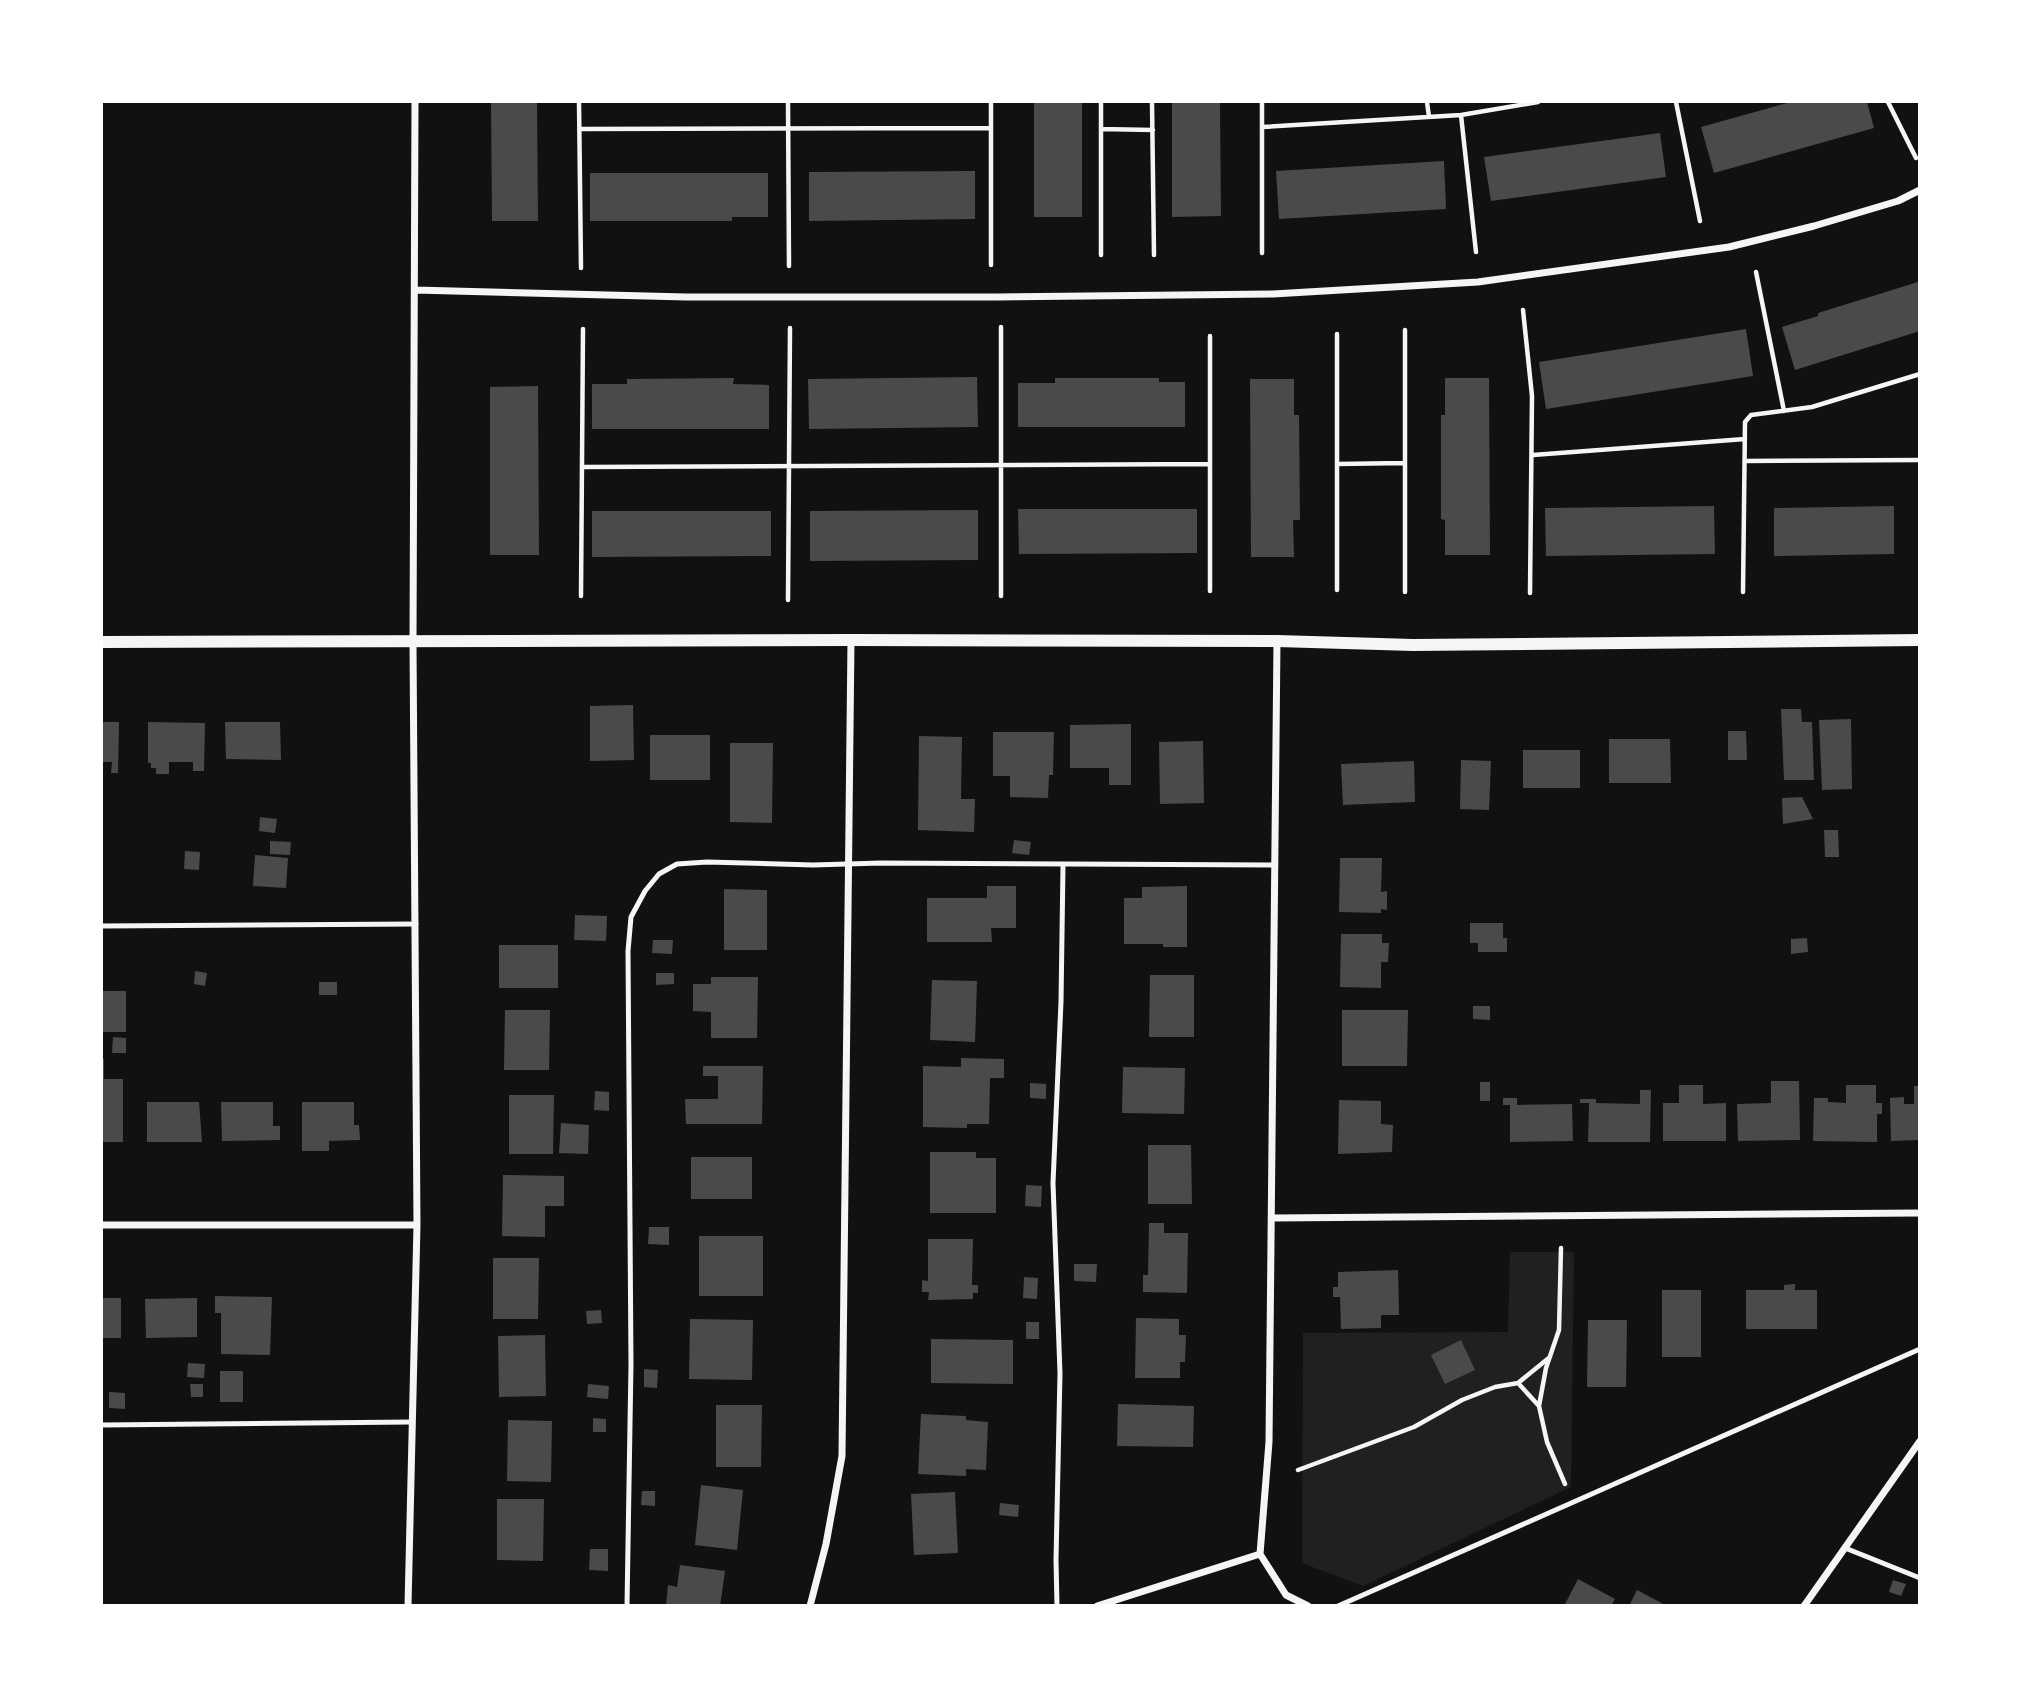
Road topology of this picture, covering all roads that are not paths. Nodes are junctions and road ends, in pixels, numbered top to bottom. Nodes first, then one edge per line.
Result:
1 (415, 102) edge
2 (1920, 190) edge
3 (415, 290) junction
4 (851, 640) junction
5 (1920, 640) edge
6 (1277, 641) junction
7 (102, 642) edge
8 (413, 642) junction
9 (849, 864) junction
10 (1273, 865) junction
11 (1063, 866) junction
12 (416, 924) junction
13 (102, 926) edge
14 (1920, 1213) edge
15 (1273, 1218) junction
16 (417, 1225) junction
17 (102, 1226) edge
18 (1920, 1349) edge
19 (412, 1422) junction
20 (102, 1425) edge
21 (1920, 1441) edge
22 (1845, 1548) junction
23 (1260, 1554) junction
24 (1920, 1578) edge
25 (408, 1605) edge
26 (627, 1605) edge
27 (810, 1605) edge
28 (1057, 1605) edge
29 (1097, 1605) edge
30 (1308, 1605) edge
31 (1338, 1605) edge
32 (1804, 1605) edge

1 - 3 street
2 - 3 street
3 - 8 street
4 - 6 street
4 - 8 street
4 - 9 street
5 - 6 street
6 - 10 street
7 - 8 street
8 - 12 street
9 - 11 lane
9 - 26 lane
9 - 27 street
10 - 11 lane
10 - 15 street
11 - 28 lane
12 - 13 lane
12 - 16 street
14 - 15 street
15 - 23 street
16 - 17 street
16 - 19 street
18 - 31 lane
19 - 20 lane
19 - 25 street
21 - 22 street
22 - 24 lane
22 - 32 street
23 - 29 street
23 - 30 street

